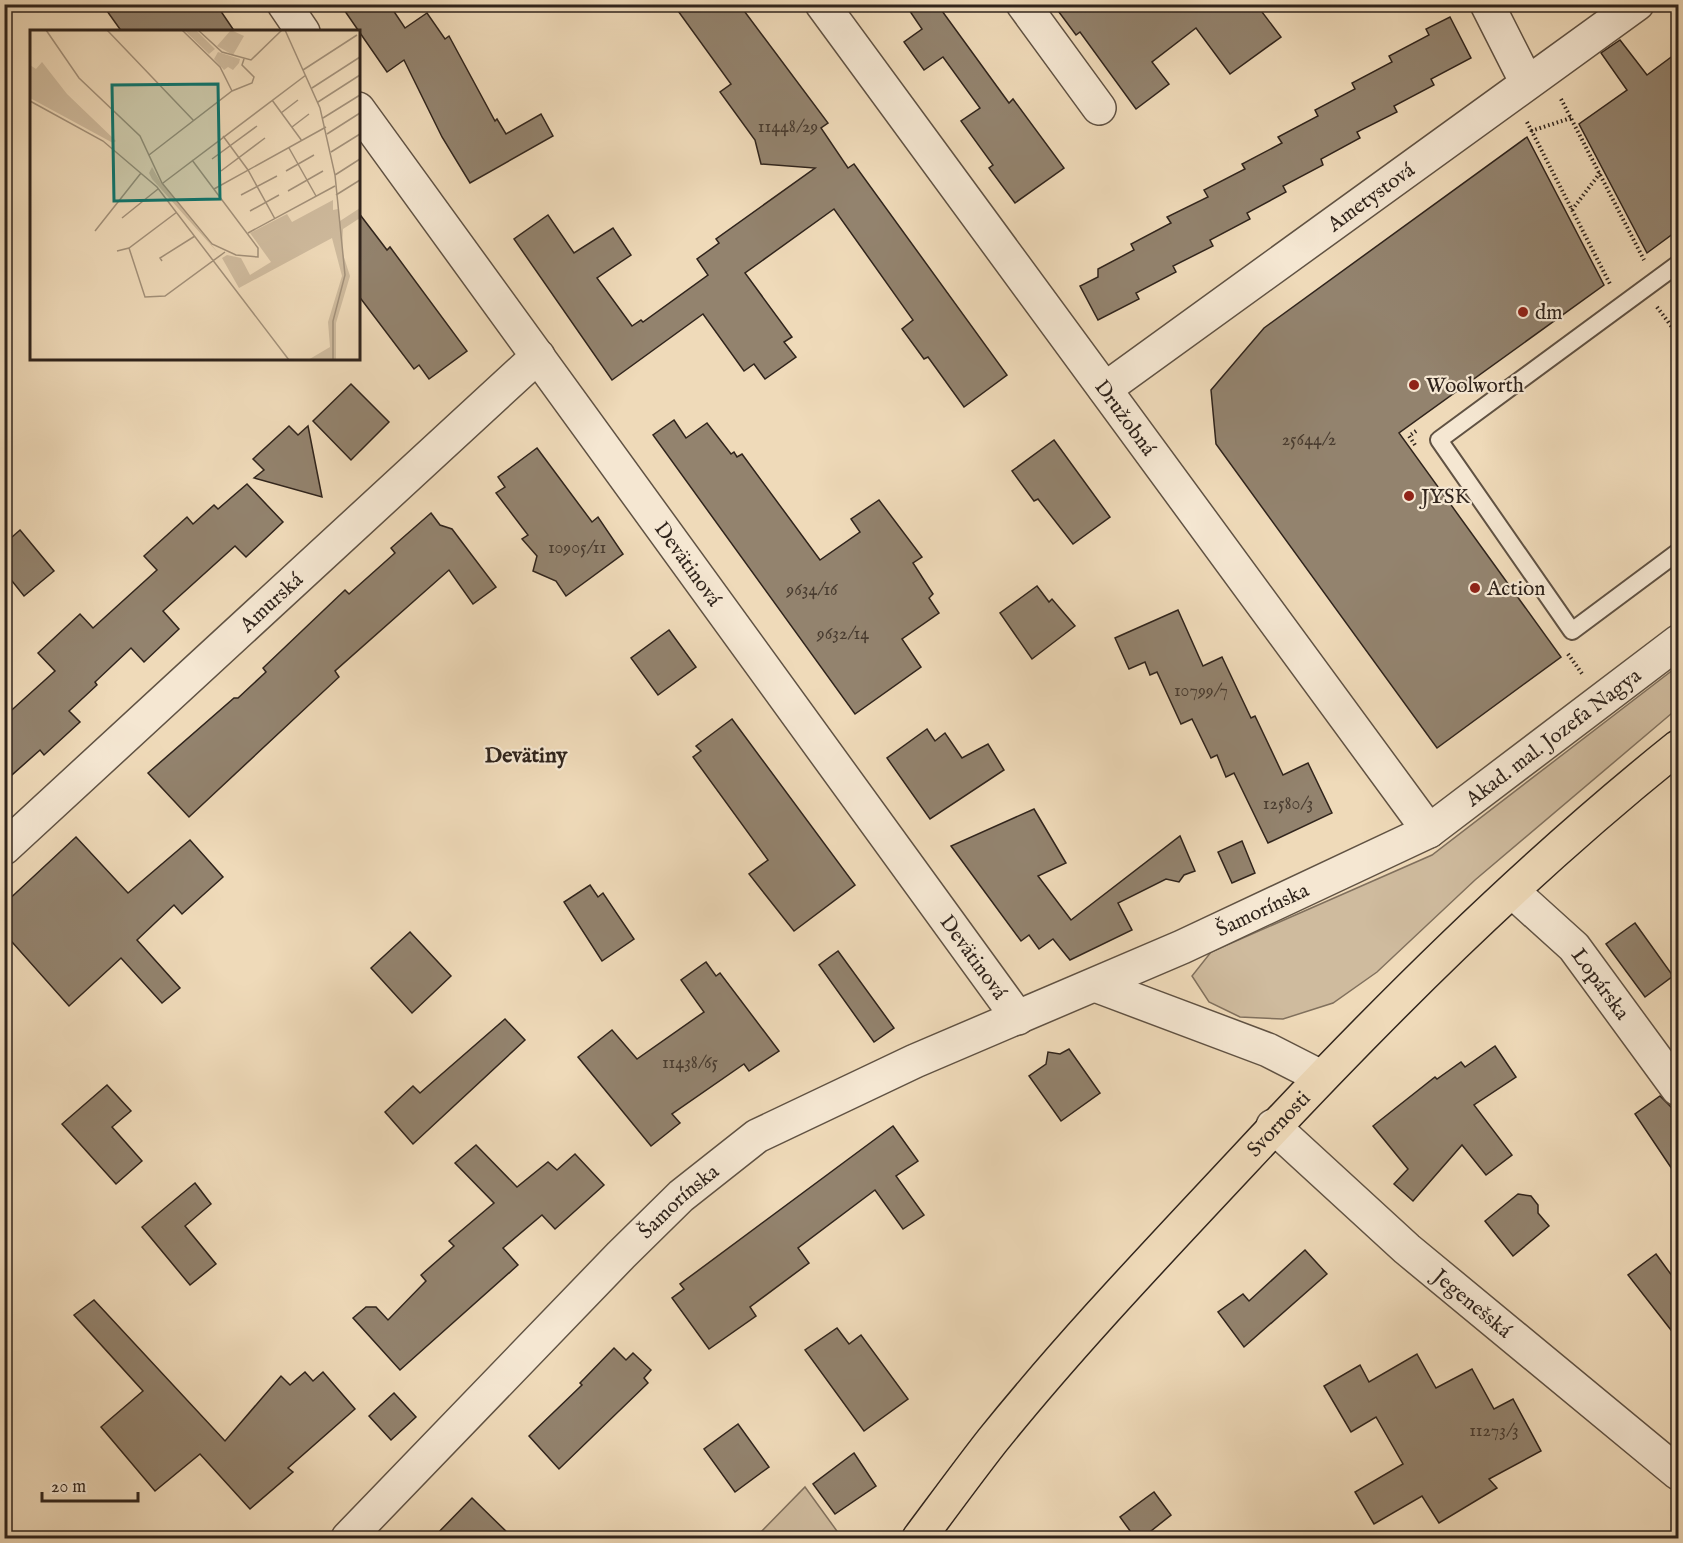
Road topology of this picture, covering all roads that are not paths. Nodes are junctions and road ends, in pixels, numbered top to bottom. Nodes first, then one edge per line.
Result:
1 (284, 4) edge
2 (822, 4) edge
3 (1023, 4) edge
4 (1486, 4) edge
5 (1637, 4) edge
6 (302, 30) edge
7 (1535, 95) junction
8 (1099, 108) dead end
9 (360, 112) edge
10 (1678, 264) edge
11 (538, 356) junction
12 (1105, 389) junction
13 (1678, 552) edge
14 (1678, 642) edge
15 (1678, 747) edge
16 (1429, 831) junction
17 (4, 848) edge
18 (1512, 891) junction
19 (1095, 985) junction
20 (1018, 1018) junction
21 (1321, 1077) junction
22 (1678, 1089) edge
23 (1273, 1126) junction
24 (1678, 1473) edge
25 (348, 1539) edge
26 (919, 1539) edge

1 - 6 street
2 - 12 street, Družobná
3 - 8 street
4 - 7 street
5 - 7 street, Ametystová
7 - 12 street, Ametystová
9 - 11 street, Devätinová
10 - 13 lane
11 - 17 street, Amurská
11 - 20 street, Devätinová
12 - 16 street, Družobná
14 - 16 street, Akad. mal. Jozefa Nagya
15 - 18 main road, Svornosti
16 - 19 street, Šamorínska
18 - 21 main road, Svornosti
18 - 22 street, Lopárska
19 - 20 street, Šamorínska
19 - 21 street
20 - 25 street, Šamorínska
21 - 23 main road, Svornosti
23 - 24 street, Jegenešská
23 - 26 main road, Svornosti

